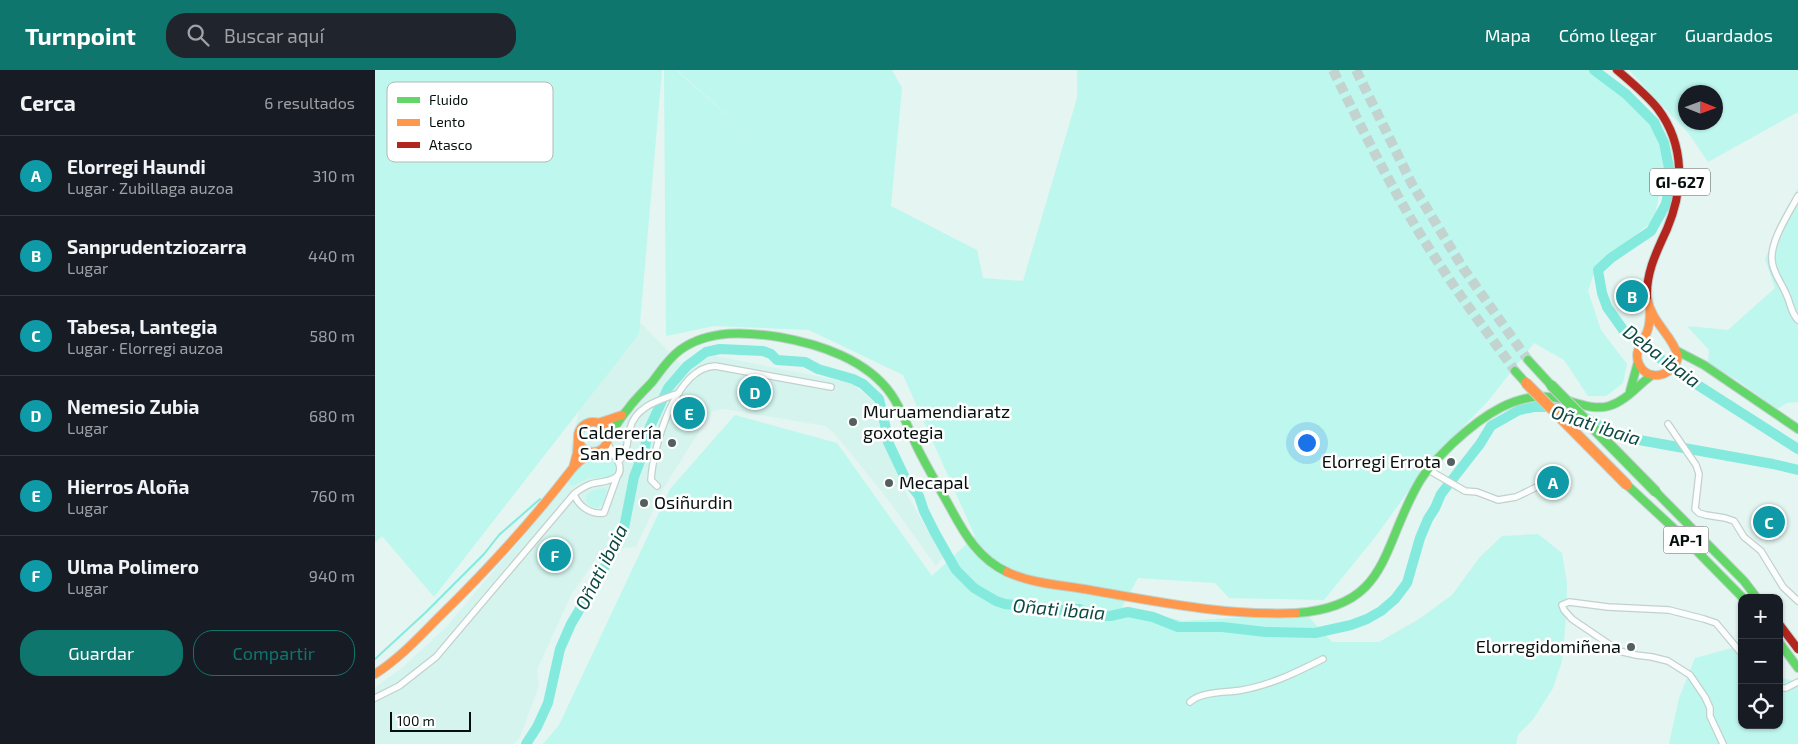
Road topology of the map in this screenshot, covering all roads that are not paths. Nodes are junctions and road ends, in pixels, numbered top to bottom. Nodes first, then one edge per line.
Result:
1 (1617, 70) edge
2 (1798, 196) edge
3 (1650, 309) junction
4 (1798, 320) edge
5 (1667, 338) junction
6 (1645, 339) junction
7 (1678, 359) junction
8 (1528, 360) tunnel mouth
9 (1638, 362) junction
10 (1515, 371) tunnel mouth
11 (1652, 375) junction
12 (831, 387) dead end
13 (1630, 391) junction
14 (679, 393) junction
15 (622, 416) junction
16 (599, 423) junction
17 (1668, 424) dead end
18 (1798, 429) edge
19 (607, 439) junction
20 (578, 440) junction
21 (596, 451) junction
22 (616, 459) junction
23 (572, 469) junction
24 (1427, 470) junction
25 (618, 474) junction
26 (657, 486) dead end
27 (1544, 490) dead end
28 (574, 494) junction
29 (1739, 594) edge
30 (1754, 594) edge
31 (1798, 601) edge
32 (1783, 629) edge
33 (1783, 647) edge
34 (1738, 649) edge
35 (1798, 649) edge
36 (1323, 659) dead end
37 (1798, 668) edge
38 (375, 674) edge
39 (1797, 682) edge
40 (1783, 688) edge
41 (375, 698) edge
42 (1190, 702) dead end
43 (1723, 744) edge

1 - 3 main road, GI-627
2 - 4 street
3 - 5 main road, GI-627
3 - 6 main road, GI-627
5 - 6 main road
5 - 7 main road, GI-627
6 - 9 main road, GI-627
7 - 11 main road
7 - 18 main road
8 - 30 main road, AP-1, bridge
9 - 11 main road
9 - 13 main road
10 - 29 main road, AP-1, bridge
11 - 13 main road
12 - 14 street
13 - 24 main road
14 - 22 street
14 - 26 street
15 - 16 main road
15 - 19 main road
15 - 24 main road
16 - 19 main road
16 - 20 main road
17 - 31 street
19 - 21 main road
19 - 22 street
20 - 21 main road
20 - 23 main road
21 - 22 street
21 - 23 main road
22 - 25 street
23 - 38 main road
24 - 27 street
25 - 28 street
25 - 28 street
28 - 41 street
32 - 35 main road
33 - 37 main road
34 - 43 street
36 - 42 street
39 - 40 street

